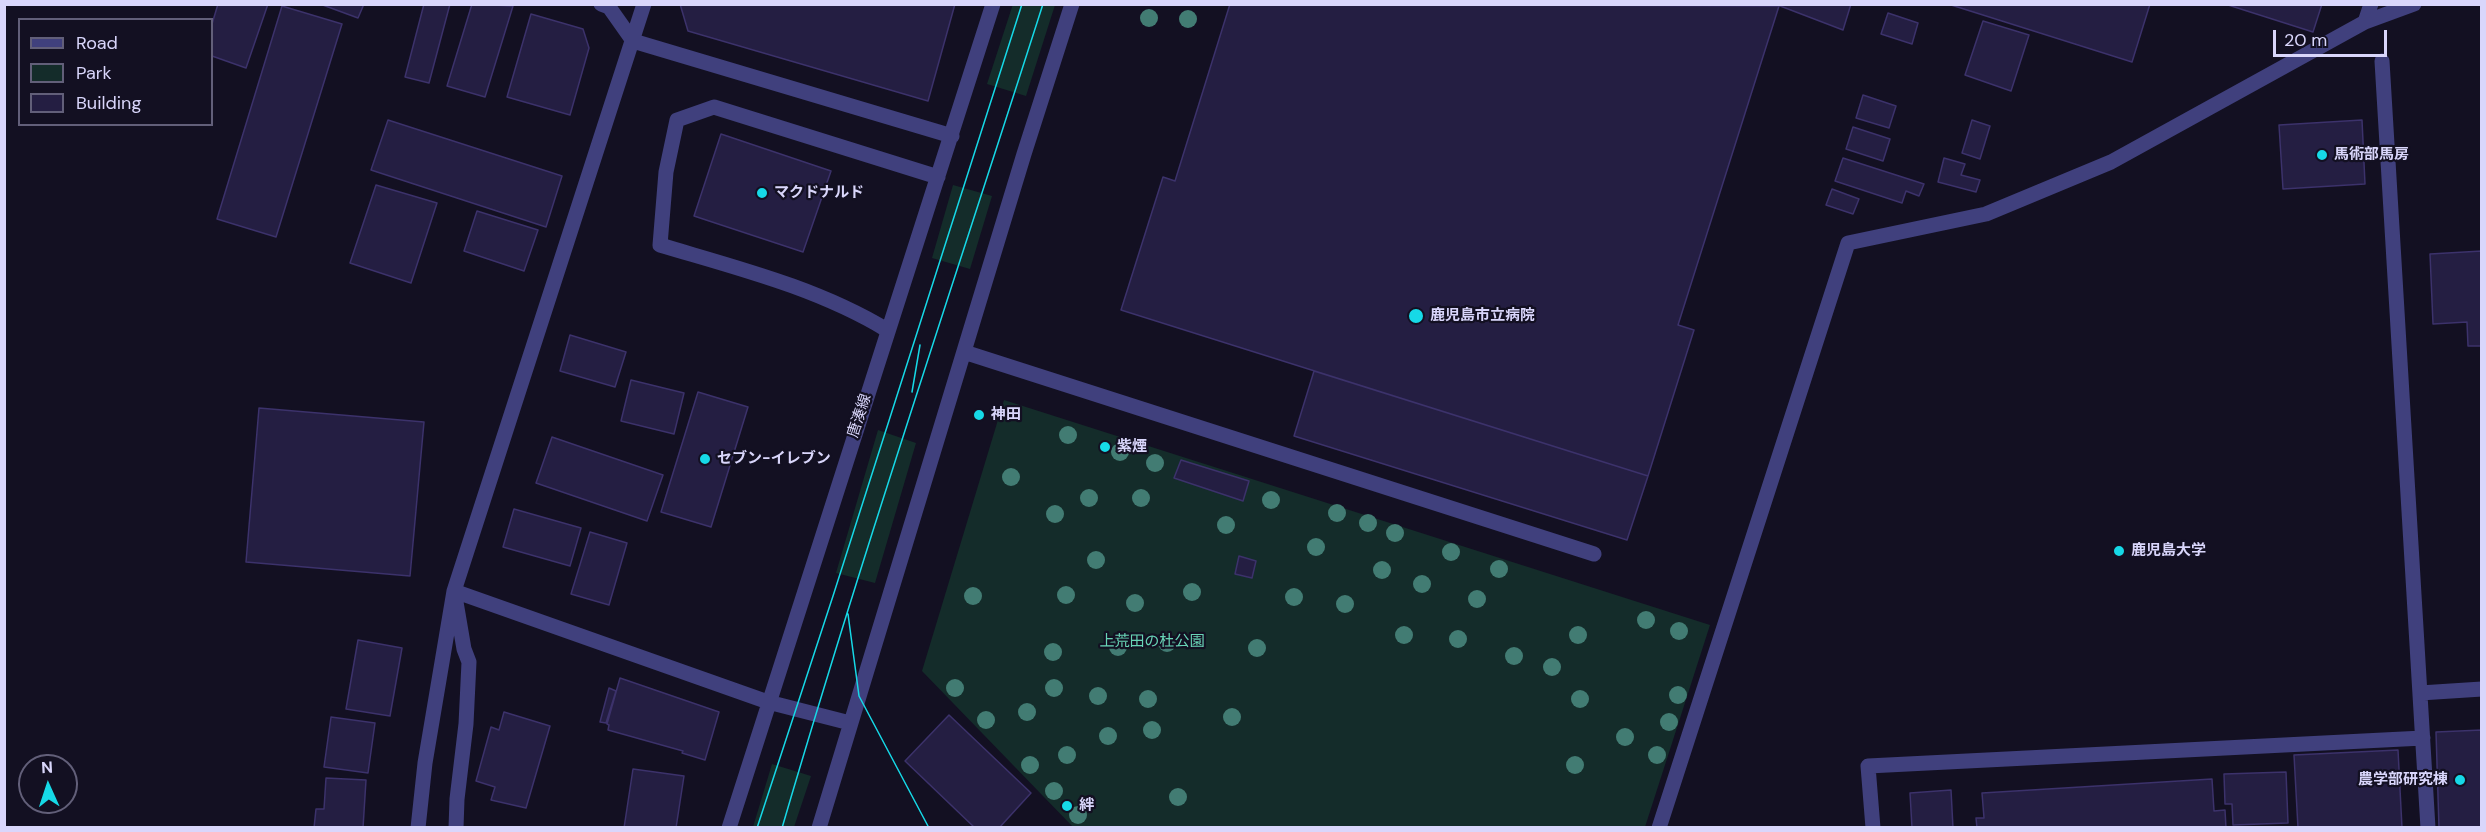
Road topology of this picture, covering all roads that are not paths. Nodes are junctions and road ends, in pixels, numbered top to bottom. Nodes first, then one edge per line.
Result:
1 (601, 4) edge
2 (644, 4) edge
3 (993, 4) edge
4 (1072, 4) edge
5 (2371, 4) edge
6 (2414, 4) edge
7 (2365, 22) junction
8 (633, 41) junction
9 (2382, 61) dead end
10 (952, 136) junction
11 (938, 177) junction
12 (888, 330) junction
13 (964, 352) junction
14 (1594, 554) dead end
15 (454, 591) junction
16 (2481, 689) edge
17 (2420, 693) junction
18 (768, 702) junction
19 (850, 723) junction
20 (2422, 738) junction
21 (418, 828) edge
22 (456, 828) edge
23 (729, 828) edge
24 (819, 828) edge
25 (1659, 828) edge
26 (1873, 828) edge
27 (2428, 828) edge

1 - 8 street
2 - 8 street
3 - 10 street, 唐湊線
4 - 13 street
5 - 7 street
6 - 7 street
7 - 25 street
8 - 10 street
8 - 15 street
9 - 17 street
10 - 11 street, 唐湊線
11 - 12 street, 唐湊線
11 - 12 street
12 - 18 street, 唐湊線
13 - 14 street
13 - 19 street
15 - 18 street
15 - 21 street
15 - 22 street
16 - 17 street
17 - 20 street
18 - 19 street
18 - 23 street, 唐湊線
19 - 24 street
20 - 26 street
20 - 27 street

